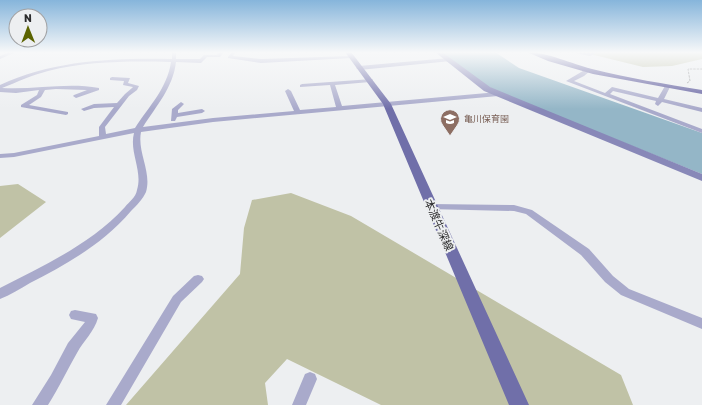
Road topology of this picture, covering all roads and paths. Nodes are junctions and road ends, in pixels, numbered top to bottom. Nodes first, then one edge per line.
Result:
1 (42, 71) edge
2 (173, 71) edge
3 (362, 71) edge
4 (463, 71) edge
5 (587, 71) edge
6 (592, 71) edge
7 (688, 71) edge
8 (112, 79) dead end
9 (370, 80) junction
10 (332, 84) junction
11 (302, 86) dead end
12 (667, 87) junction
13 (0, 89) edge
14 (43, 89) junction
15 (288, 91) dead end
16 (702, 92) edge
17 (498, 94) junction
18 (606, 95) junction
19 (76, 96) dead end
20 (660, 101) junction
21 (181, 104) dead end
22 (387, 104) junction
23 (119, 105) junction
24 (339, 108) junction
25 (84, 109) dead end
26 (702, 110) edge
27 (202, 111) dead end
28 (298, 112) junction
29 (66, 113) dead end
30 (654, 113) junction
31 (174, 115) junction
32 (173, 126) junction
33 (138, 130) junction
34 (702, 131) edge
35 (103, 136) junction
36 (0, 156) edge
37 (702, 178) edge
38 (431, 207) junction
39 (198, 279) dead end
40 (0, 294) edge
41 (75, 315) dead end
42 (702, 324) edge
43 (310, 379) dead end
44 (39, 405) edge
45 (108, 405) edge
46 (113, 405) edge
47 (123, 405) edge
48 (299, 405) edge
49 (519, 405) edge

1 - 13 street
2 - 33 street
3 - 9 main road, 本渡牛深線
4 - 17 street
5 - 18 street
6 - 12 highway
7 - 12 path
8 - 23 street
9 - 10 street
9 - 22 main road, 本渡牛深線
10 - 11 street
10 - 24 street
12 - 16 highway
12 - 20 street
13 - 14 street
14 - 19 street
14 - 29 street
15 - 28 street
17 - 22 street
17 - 37 street
18 - 20 street
18 - 30 street
20 - 26 street
20 - 30 street
21 - 31 street
22 - 24 street
22 - 38 main road, 本渡牛深線
23 - 25 street
23 - 35 street
24 - 28 street
27 - 31 street
28 - 32 street
30 - 34 street
31 - 32 street
32 - 33 street
33 - 35 street
33 - 40 street
35 - 36 street
38 - 42 street
38 - 49 main road, 本渡牛深線
39 - 46 street
41 - 44 street
43 - 48 street
45 - 46 street
46 - 47 street

